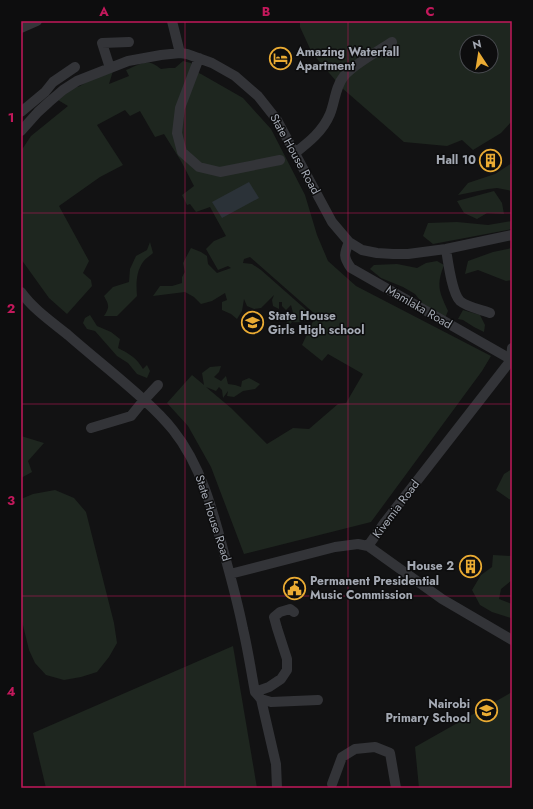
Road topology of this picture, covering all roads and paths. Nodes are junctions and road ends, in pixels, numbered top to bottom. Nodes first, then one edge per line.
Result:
1 (37, 21) edge
2 (172, 21) edge
3 (21, 28) edge
4 (129, 42) dead end
5 (392, 42) dead end
6 (180, 53) junction
7 (199, 58) junction
8 (75, 67) dead end
9 (110, 68) junction
10 (50, 86) junction
11 (55, 97) junction
12 (21, 112) edge
13 (21, 131) edge
14 (295, 153) junction
15 (280, 160) dead end
16 (512, 236) edge
17 (349, 242) junction
18 (446, 249) junction
19 (22, 297) edge
20 (490, 313) dead end
21 (512, 348) edge
22 (511, 360) edge
23 (158, 385) dead end
24 (144, 400) junction
25 (91, 428) dead end
26 (368, 546) junction
27 (230, 574) junction
28 (294, 612) dead end
29 (512, 640) edge
30 (258, 696) junction
31 (318, 700) dead end
32 (332, 784) dead end
33 (277, 788) edge
34 (396, 788) edge

1 - 3 street
2 - 6 street
4 - 9 street
5 - 14 street
6 - 7 street, State House Road
6 - 9 street, State House Road
7 - 14 street, State House Road
7 - 15 street
8 - 10 street
9 - 11 street, State House Road
10 - 11 street
10 - 12 street
11 - 13 street, State House Road
14 - 17 street, State House Road
16 - 18 street, State House Road
17 - 18 street, State House Road
17 - 22 street, Mamlaka Road
18 - 20 street
19 - 24 street, State House Road
21 - 22 street
22 - 26 street, Kivemia Road
23 - 24 street
24 - 25 street
24 - 27 street, State House Road
26 - 27 street, Kivemia Road
26 - 29 street
27 - 30 street, State House Road
28 - 30 street
30 - 31 street
30 - 33 street, State House Road
32 - 34 street

